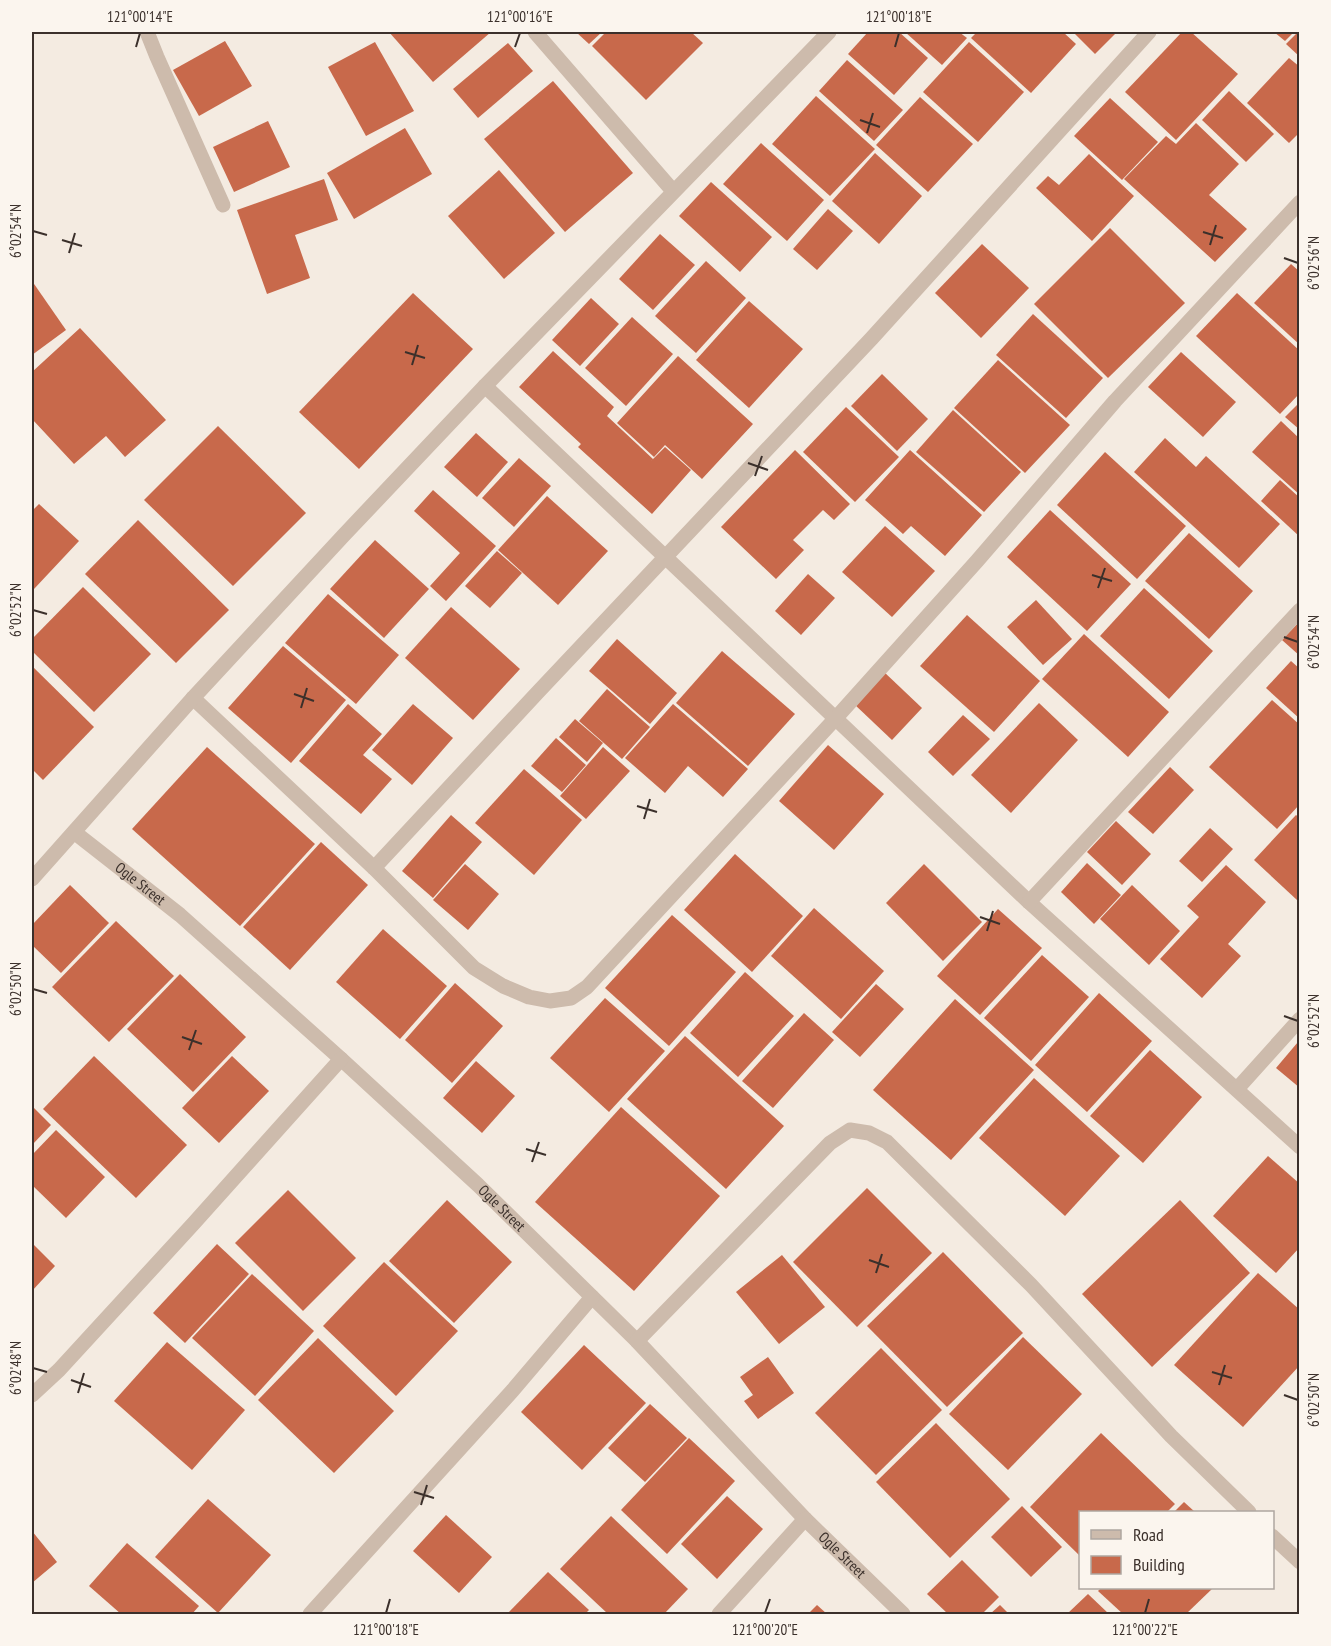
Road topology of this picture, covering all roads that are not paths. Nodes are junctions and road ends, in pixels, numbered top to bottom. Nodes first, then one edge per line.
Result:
1 (147, 32) edge
2 (535, 32) edge
3 (829, 32) edge
4 (1149, 32) edge
5 (673, 191) junction
6 (1299, 202) edge
7 (223, 205) dead end
8 (484, 386) junction
9 (665, 557) junction
10 (1299, 610) edge
11 (194, 698) junction
12 (835, 719) junction
13 (74, 832) junction
14 (374, 868) junction
15 (32, 879) edge
16 (1029, 902) junction
17 (1299, 1019) edge
18 (340, 1059) junction
19 (1237, 1089) junction
20 (1299, 1147) edge
21 (592, 1297) junction
22 (637, 1341) junction
23 (32, 1395) edge
24 (1248, 1511) edge
25 (805, 1519) junction
26 (1274, 1538) edge
27 (1299, 1562) edge
28 (310, 1614) edge
29 (719, 1614) edge
30 (903, 1614) edge

1 - 7 street
2 - 5 street
3 - 5 street
4 - 9 street
5 - 8 street
6 - 12 street
8 - 9 street
8 - 11 street
9 - 12 street
9 - 14 street
10 - 16 street
11 - 13 street
11 - 14 street
12 - 14 street
12 - 16 street
13 - 15 street
13 - 18 street, Ogle Street
16 - 19 street
17 - 19 street
18 - 21 street, Ogle Street
18 - 23 street
19 - 20 street
21 - 22 street, Ogle Street
21 - 28 street
22 - 24 street
22 - 25 street, Ogle Street
25 - 29 street
25 - 30 street, Ogle Street
26 - 27 street

